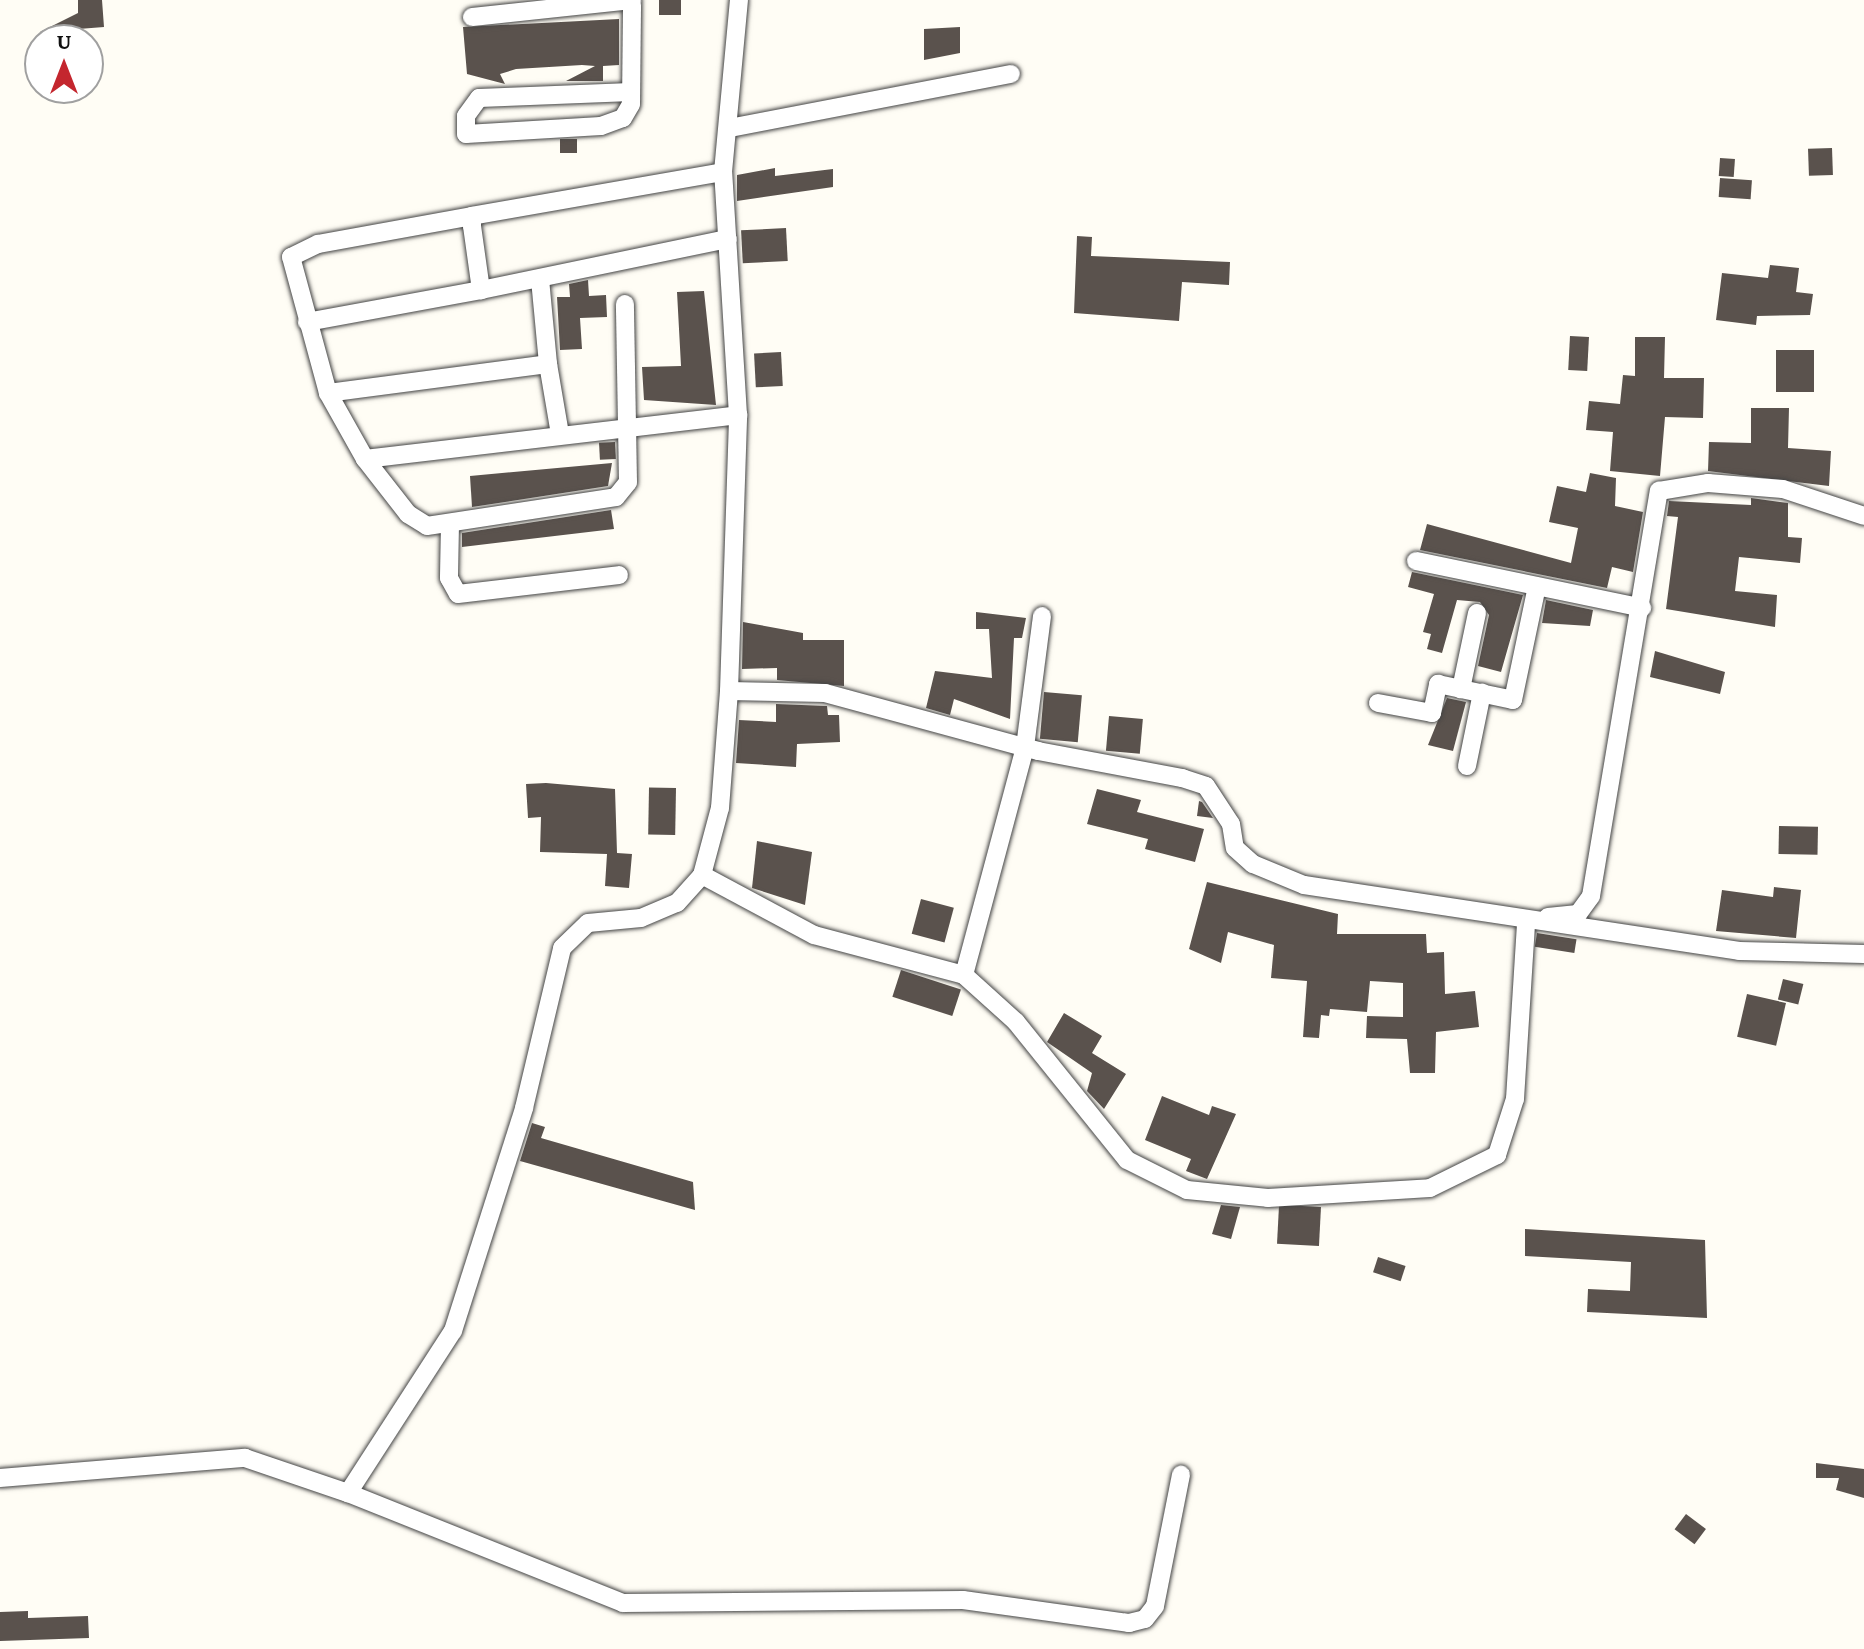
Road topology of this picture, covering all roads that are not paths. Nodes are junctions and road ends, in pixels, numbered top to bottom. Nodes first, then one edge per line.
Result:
1 (739, 0) edge
2 (632, 2) edge
3 (472, 17) dead end
4 (1011, 74) dead end
5 (631, 92) junction
6 (730, 128) junction
7 (723, 172) junction
8 (472, 216) junction
9 (728, 239) junction
10 (540, 279) junction
11 (481, 290) junction
12 (625, 304) dead end
13 (307, 322) junction
14 (548, 364) junction
15 (328, 393) junction
16 (738, 415) junction
17 (630, 430) junction
18 (560, 434) junction
19 (365, 459) junction
20 (1859, 515) edge
21 (450, 524) junction
22 (1416, 561) dead end
23 (619, 575) dead end
24 (1537, 586) junction
25 (1642, 608) junction
26 (1477, 613) dead end
27 (1042, 616) dead end
28 (1461, 689) junction
29 (729, 691) junction
30 (1482, 693) junction
31 (1378, 703) dead end
32 (1025, 747) junction
33 (1467, 766) dead end
34 (702, 875) junction
35 (1526, 923) junction
36 (1858, 953) edge
37 (964, 975) junction
38 (1181, 1475) dead end
39 (0, 1478) edge
40 (348, 1493) junction

1 - 6 street
2 - 3 street
2 - 5 street
4 - 6 street
5 - 5 street
6 - 7 street
7 - 8 street
7 - 9 street
8 - 11 street
8 - 13 street
9 - 10 street
9 - 16 street
10 - 11 street
10 - 14 street
11 - 13 street
12 - 17 street
13 - 15 street
14 - 15 street
14 - 18 street
15 - 19 street
16 - 17 street
16 - 29 street
17 - 18 street
17 - 21 street
18 - 19 street
19 - 21 street
20 - 25 street
21 - 23 street
22 - 24 street
24 - 25 street
24 - 30 street
25 - 35 street
26 - 28 street
27 - 32 street
28 - 30 street
28 - 31 street
29 - 32 street
29 - 34 street
30 - 33 street
32 - 35 street
32 - 37 street
34 - 37 street
34 - 40 street
35 - 36 street
35 - 37 street
38 - 40 street
39 - 40 street

